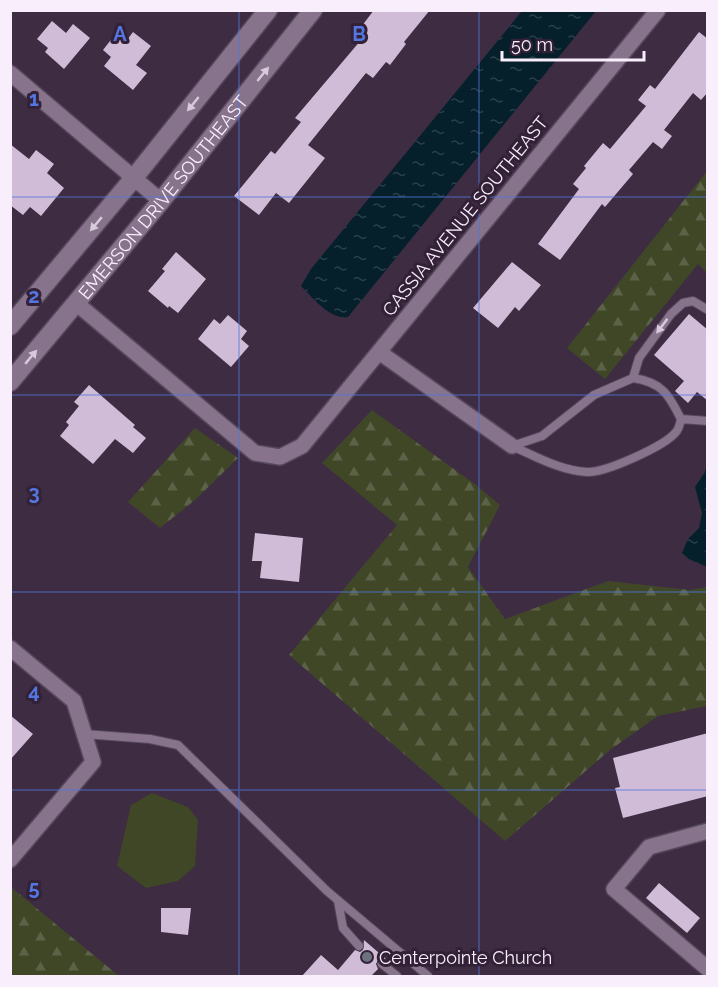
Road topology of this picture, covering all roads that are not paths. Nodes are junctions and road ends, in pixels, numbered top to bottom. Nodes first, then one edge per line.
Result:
1 (268, 10) edge
2 (314, 10) edge
3 (658, 10) edge
4 (10, 73) edge
5 (133, 179) junction
6 (161, 201) junction
7 (76, 303) junction
8 (708, 310) edge
9 (10, 326) edge
10 (379, 352) junction
11 (633, 378) junction
12 (10, 382) edge
13 (681, 419) junction
14 (708, 421) edge
15 (512, 446) junction
16 (10, 648) edge
17 (84, 734) junction
18 (708, 831) edge
19 (10, 860) edge
20 (338, 901) junction
21 (359, 946) dead end
22 (382, 964) dead end
23 (707, 966) edge
24 (397, 976) edge
25 (428, 976) edge

1 -> 5 street, EMERSON DRIVE SOUTHEAST
6 -> 2 street, EMERSON DRIVE SOUTHEAST
3 - 10 street, CASSIA AVENUE SOUTHEAST
4 - 5 street
5 - 6 street
5 -> 9 street, EMERSON DRIVE SOUTHEAST
6 - 7 street, EMERSON DRIVE SOUTHEAST
7 - 10 street, CASSIA AVENUE SOUTHEAST
12 -> 7 street, EMERSON DRIVE SOUTHEAST
8 -> 11 lane
10 - 15 street
11 - 13 lane
11 - 15 lane
13 - 14 lane
13 - 15 lane
16 - 17 street
17 - 19 street
17 - 20 lane
18 - 23 street
20 - 21 lane
20 - 25 lane
22 - 24 lane

